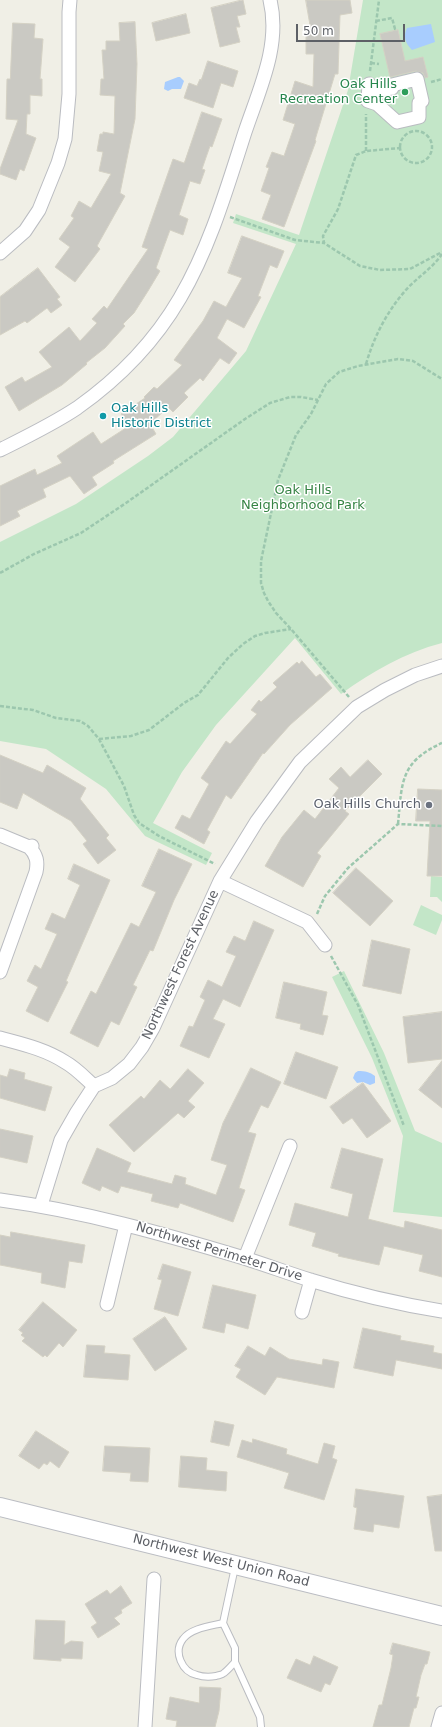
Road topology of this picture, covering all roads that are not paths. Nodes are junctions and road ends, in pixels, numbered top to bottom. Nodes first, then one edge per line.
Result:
1 (70, 0) edge
2 (270, 0) edge
3 (422, 101) joint
4 (0, 253) edge
5 (0, 450) edge
6 (442, 666) edge
7 (0, 835) edge
8 (223, 875) junction
9 (325, 946) road end
10 (0, 972) edge
11 (0, 1038) edge
12 (94, 1086) junction
13 (290, 1146) dead end
14 (0, 1200) edge
15 (41, 1205) junction
16 (126, 1225) junction
17 (245, 1258) junction
18 (311, 1280) junction
19 (107, 1304) dead end
20 (442, 1311) edge
21 (302, 1312) dead end
22 (0, 1507) edge
23 (236, 1564) junction
24 (154, 1579) dead end
25 (442, 1616) edge
26 (223, 1623) junction
27 (235, 1662) junction
28 (442, 1713) edge
29 (145, 1727) edge
30 (261, 1727) edge
31 (438, 1727) edge

1 - 4 street
2 - 5 street
3 - 3 street
6 - 8 street, Northwest Forest Avenue
7 - 10 street
8 - 9 street, Northwest Forest Avenue
8 - 12 street, Northwest Forest Avenue
11 - 12 street
12 - 15 street
13 - 17 street
14 - 15 street, Northwest Perimeter Drive
15 - 16 street, Northwest Perimeter Drive
16 - 17 street, Northwest Perimeter Drive
16 - 19 street, Northwest Perimeter Drive
17 - 18 street, Northwest Perimeter Drive
18 - 20 street, Northwest Perimeter Drive
18 - 21 street, Northwest Perimeter Drive
22 - 23 street, Northwest West Union Road
23 - 25 street, Northwest West Union Road
23 - 26 lane
24 - 29 street
26 - 27 lane
26 - 27 lane
27 - 30 lane
28 - 31 street

